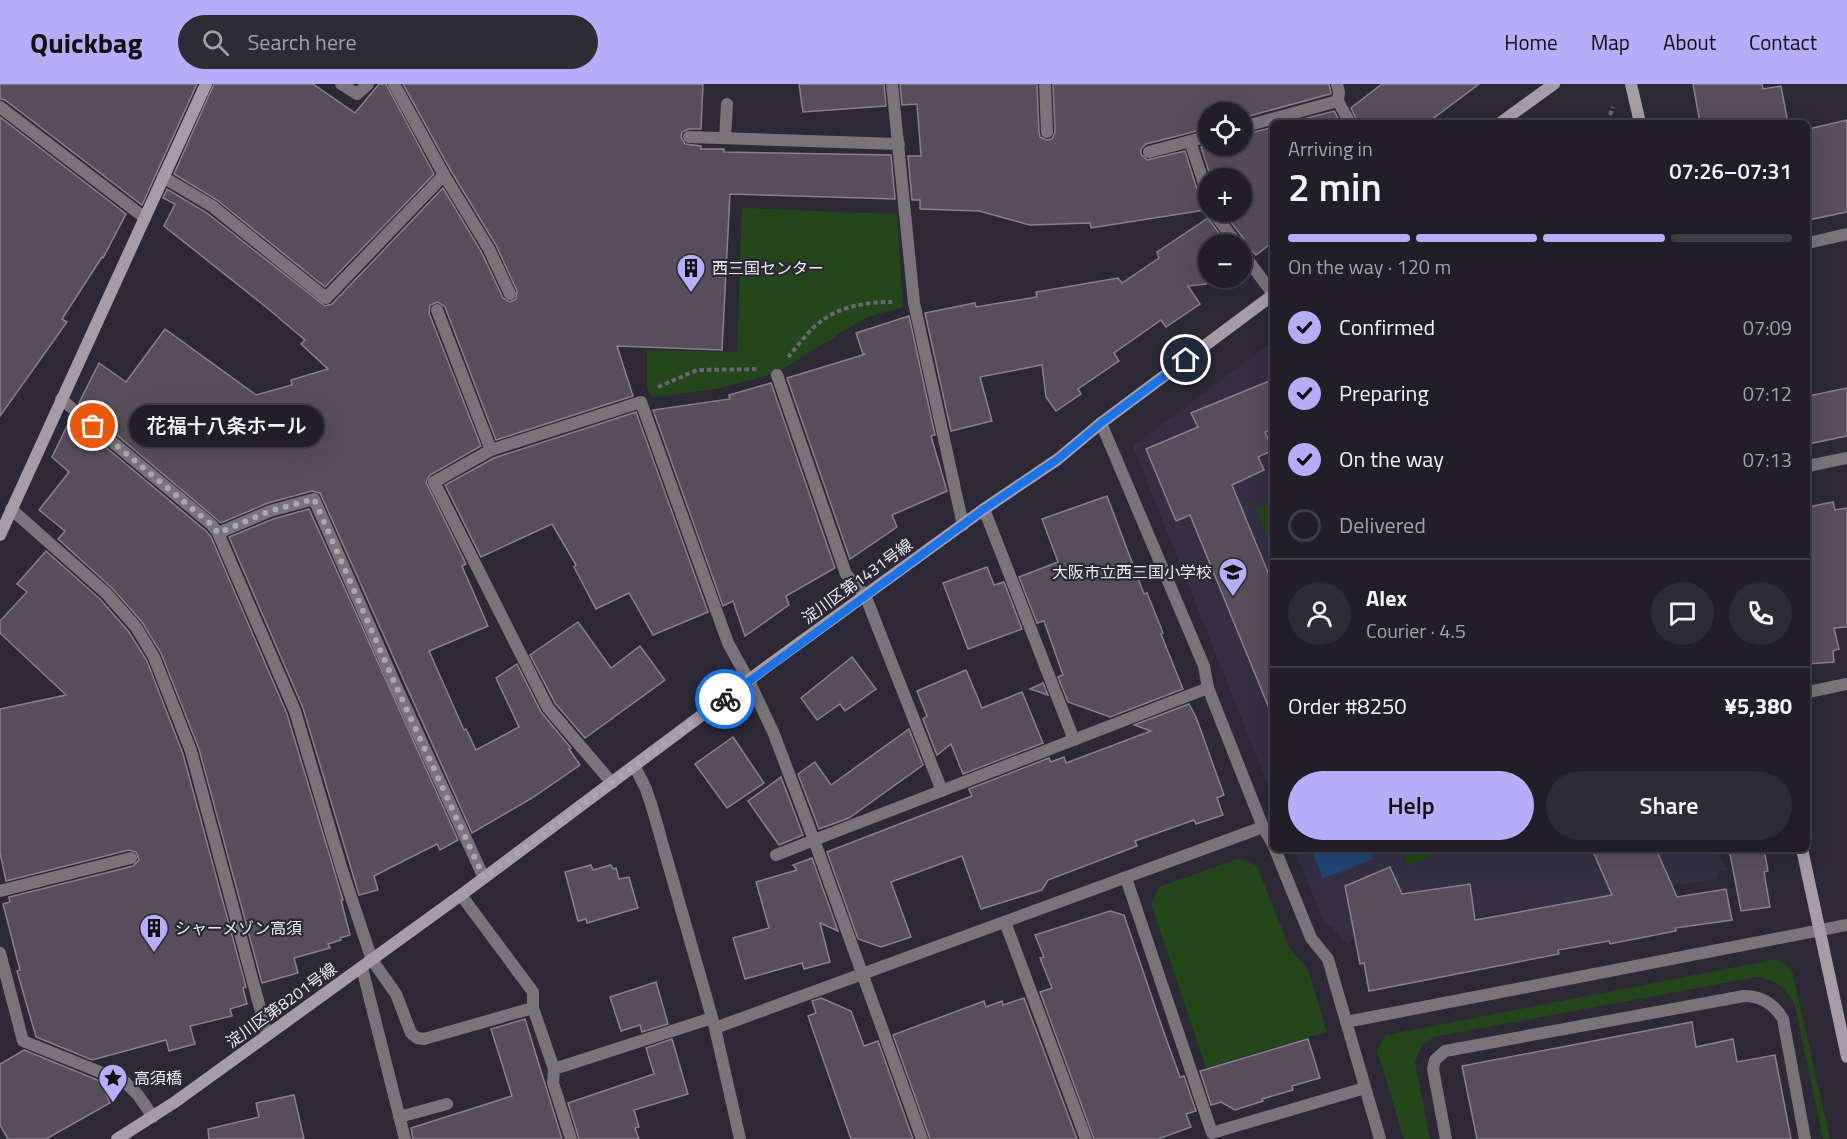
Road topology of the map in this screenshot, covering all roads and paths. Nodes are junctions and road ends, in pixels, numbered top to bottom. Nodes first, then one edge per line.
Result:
1 (206, 84) edge
2 (341, 84) edge
3 (368, 84) edge
4 (394, 84) edge
5 (892, 84) edge
6 (1045, 84) edge
7 (1337, 84) edge
8 (1554, 84) edge
9 (1631, 84) edge
10 (1338, 100) junction
11 (727, 104) dead end
12 (0, 107) edge
13 (1348, 120) edge
14 (1504, 120) edge
15 (1639, 120) edge
16 (1252, 124) edge
17 (1047, 132) dead end
18 (689, 137) dead end
19 (725, 138) junction
20 (1198, 139) edge
21 (1190, 141) junction
22 (899, 144) junction
23 (1149, 152) dead end
24 (1199, 168) edge
25 (444, 175) junction
26 (163, 177) junction
27 (145, 218) junction
28 (1847, 234) edge
29 (1810, 243) edge
30 (1252, 266) edge
31 (1270, 290) edge
32 (510, 294) dead end
33 (1270, 296) edge
34 (914, 303) junction
35 (437, 310) dead end
36 (782, 362) dead end
37 (763, 369) dead end
38 (777, 375) dead end
39 (61, 399) junction
40 (641, 402) junction
41 (1101, 423) junction
42 (491, 450) junction
43 (1847, 458) edge
44 (1810, 466) edge
45 (11, 509) junction
46 (984, 509) junction
47 (963, 525) junction
48 (218, 533) junction
49 (0, 535) edge
50 (866, 595) junction
51 (749, 681) junction
52 (1847, 684) edge
53 (1208, 688) junction
54 (1810, 692) edge
55 (1074, 740) junction
56 (635, 767) junction
57 (612, 783) junction
58 (942, 791) junction
59 (1263, 827) junction
60 (814, 840) junction
61 (1270, 840) edge
62 (1276, 852) edge
63 (1803, 852) edge
64 (776, 855) dead end
65 (130, 858) dead end
66 (484, 878) junction
67 (1126, 878) junction
68 (0, 891) edge
69 (461, 895) junction
70 (1005, 922) junction
71 (1847, 925) edge
72 (1820, 930) junction
73 (0, 953) edge
74 (372, 960) junction
75 (362, 968) junction
76 (862, 974) junction
77 (533, 1008) junction
78 (1346, 1022) junction
79 (714, 1023) junction
80 (267, 1034) junction
81 (1847, 1057) edge
82 (554, 1069) junction
83 (1365, 1088) junction
84 (447, 1104) dead end
85 (153, 1117) junction
86 (399, 1117) junction
87 (121, 1138) edge
88 (737, 1138) edge
89 (405, 1139) edge
90 (571, 1139) edge
91 (922, 1139) edge
92 (1086, 1139) edge
93 (1380, 1139) edge
94 (1446, 1139) edge
95 (1805, 1139) edge

1 - 26 street
2 - 3 street
4 - 25 street
5 - 22 street
6 - 17 street
7 - 10 street
8 - 14 street
9 - 15 street
10 - 13 street
10 - 16 street
11 - 19 street
12 - 27 street
18 - 19 street
19 - 22 street
20 - 21 street
21 - 23 street
21 - 24 street
22 - 34 street
25 - 26 street
25 - 32 street
26 - 27 street
27 - 39 street
28 - 29 street
30 - 31 street
33 - 41 street, 淀川区第1431号線
34 - 36 path
34 - 47 street
35 - 42 street
37 - 40 path
38 - 50 street
39 - 45 street
39 - 48 street
40 - 42 street
40 - 51 street
41 - 46 street, 淀川区第1431号線
41 - 53 street
42 - 57 street
43 - 44 street
45 - 49 street
45 - 80 street
46 - 47 street, 淀川区第1431号線
46 - 55 street
47 - 50 street, 淀川区第1431号線
48 - 66 street
48 - 74 street
50 - 51 street, 淀川区第1431号線
50 - 58 street
51 - 56 street, 淀川区第1431号線
51 - 60 street
52 - 54 street
53 - 55 street
53 - 59 street
55 - 58 street
56 - 57 street, 淀川区第1431号線
56 - 79 street
57 - 66 street, 淀川区第1431号線
58 - 60 street
59 - 61 street
59 - 67 street
60 - 64 street
60 - 76 street
62 - 78 street
63 - 72 street
65 - 68 street
66 - 69 street, 淀川区第1431号線
67 - 70 street
67 - 83 street
69 - 74 street, 淀川区第8201号線
69 - 77 street
70 - 76 street
70 - 92 street
71 - 72 street
72 - 78 street
72 - 81 street
73 - 85 street
74 - 75 street, 淀川区第8201号線
74 - 77 street
75 - 80 street, 淀川区第8201号線
75 - 86 street
76 - 79 street
76 - 91 street
77 - 82 street
78 - 83 street
79 - 82 street
79 - 88 street
80 - 85 street, 淀川区第8201号線
82 - 90 street
83 - 93 street
84 - 86 street
85 - 87 street, 淀川区第8201号線
86 - 89 street
94 - 95 street

